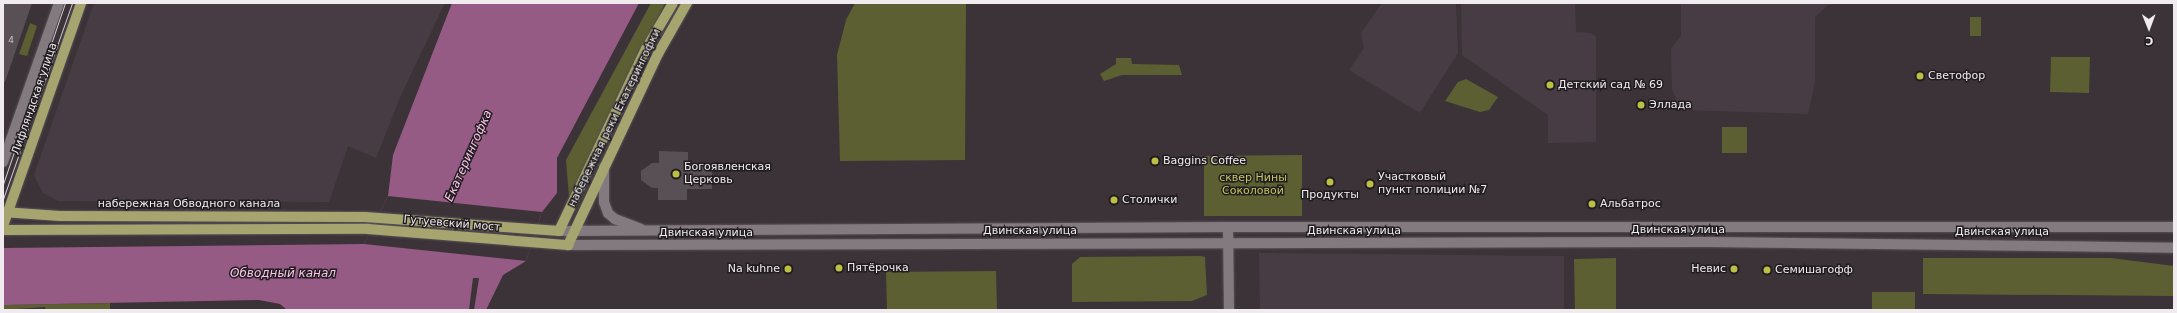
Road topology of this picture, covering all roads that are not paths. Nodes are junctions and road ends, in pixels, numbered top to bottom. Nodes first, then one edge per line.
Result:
1 (58, 3) edge
2 (82, 3) edge
3 (672, 3) edge
4 (687, 3) edge
5 (3, 162) edge
6 (604, 167) junction
7 (6, 212) edge
8 (376, 218) joint
9 (3, 226) edge
10 (1228, 227) junction
11 (2174, 227) edge
12 (3, 230) edge
13 (538, 230) joint
14 (559, 231) junction
15 (574, 231) junction
16 (650, 232) junction
17 (534, 243) joint
18 (1228, 243) junction
19 (568, 245) junction
20 (2174, 248) edge
21 (1229, 310) edge

1 - 5 street, Лифляндская улица
2 - 7 main road, Лифляндская улица
3 - 14 main road, набережная реки Екатерингофки
4 - 6 main road, набережная реки Екатерингофки
6 - 15 main road, набережная реки Екатерингофки
6 - 16 street
7 - 8 main road, набережная Обводного канала
7 - 9 main road, Лифляндская улица
8 - 13 main road, Гутуевский мост
10 - 11 street, Двинская улица
10 - 16 street, Двинская улица
10 - 18 street
12 - 17 main road, Гутуевский мост
13 - 14 main road, Двинская улица
14 - 15 street, Двинская улица
15 - 16 street, Двинская улица
15 - 19 main road, набережная реки Екатерингофки
17 - 19 main road, Двинская улица
18 - 19 street, Двинская улица
18 - 20 street, Двинская улица
18 - 21 street

